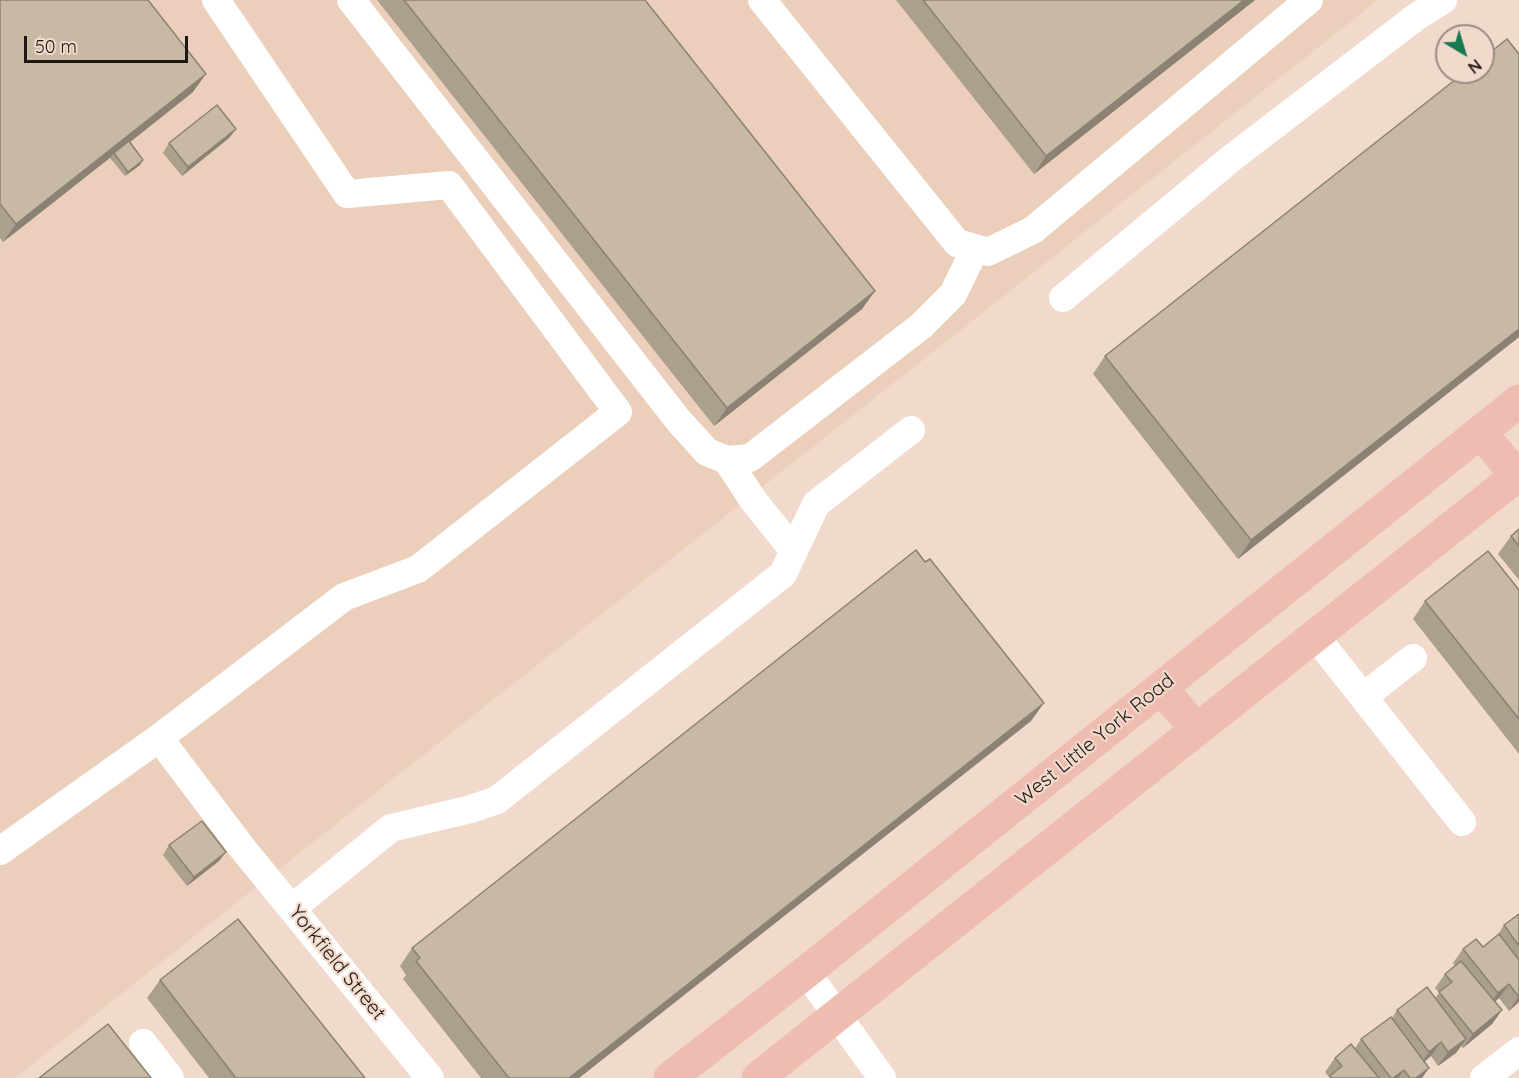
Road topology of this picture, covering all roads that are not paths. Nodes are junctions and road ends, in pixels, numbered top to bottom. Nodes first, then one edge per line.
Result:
1 (216, 0) edge
2 (351, 0) edge
3 (762, 0) edge
4 (1310, 0) edge
5 (1443, 0) edge
6 (975, 249) junction
7 (1063, 298) dead end
8 (1519, 401) edge
9 (911, 430) dead end
10 (1480, 432) junction
11 (727, 460) junction
12 (1518, 475) edge
13 (794, 551) junction
14 (1315, 636) junction
15 (1413, 658) dead end
16 (1161, 688) junction
17 (1363, 698) junction
18 (1197, 730) junction
19 (159, 738) junction
20 (1462, 822) dead end
21 (0, 851) edge
22 (292, 908) junction
23 (806, 972) junction
24 (837, 1016) junction
25 (143, 1043) dead end
26 (1519, 1051) edge
27 (170, 1078) edge
28 (430, 1078) edge
29 (670, 1078) edge
30 (758, 1078) edge
31 (882, 1078) edge
32 (1484, 1078) edge

1 - 19 street
2 - 11 street
3 - 6 street
4 - 6 street
5 - 7 street
6 - 11 street
8 - 10 main road, West Little York Road
9 - 13 street
10 - 12 main road
10 - 16 main road, West Little York Road
11 - 13 street
12 - 14 main road
13 - 22 street
14 - 17 street
14 - 18 main road
15 - 17 street
16 - 18 main road
16 - 23 main road, West Little York Road
17 - 20 street
18 - 24 main road
19 - 21 street
19 - 22 street, Yorkfield Street
22 - 28 street, Yorkfield Street
23 - 24 street
23 - 29 main road, West Little York Road
24 - 30 main road
24 - 31 street
25 - 27 street
26 - 32 street

